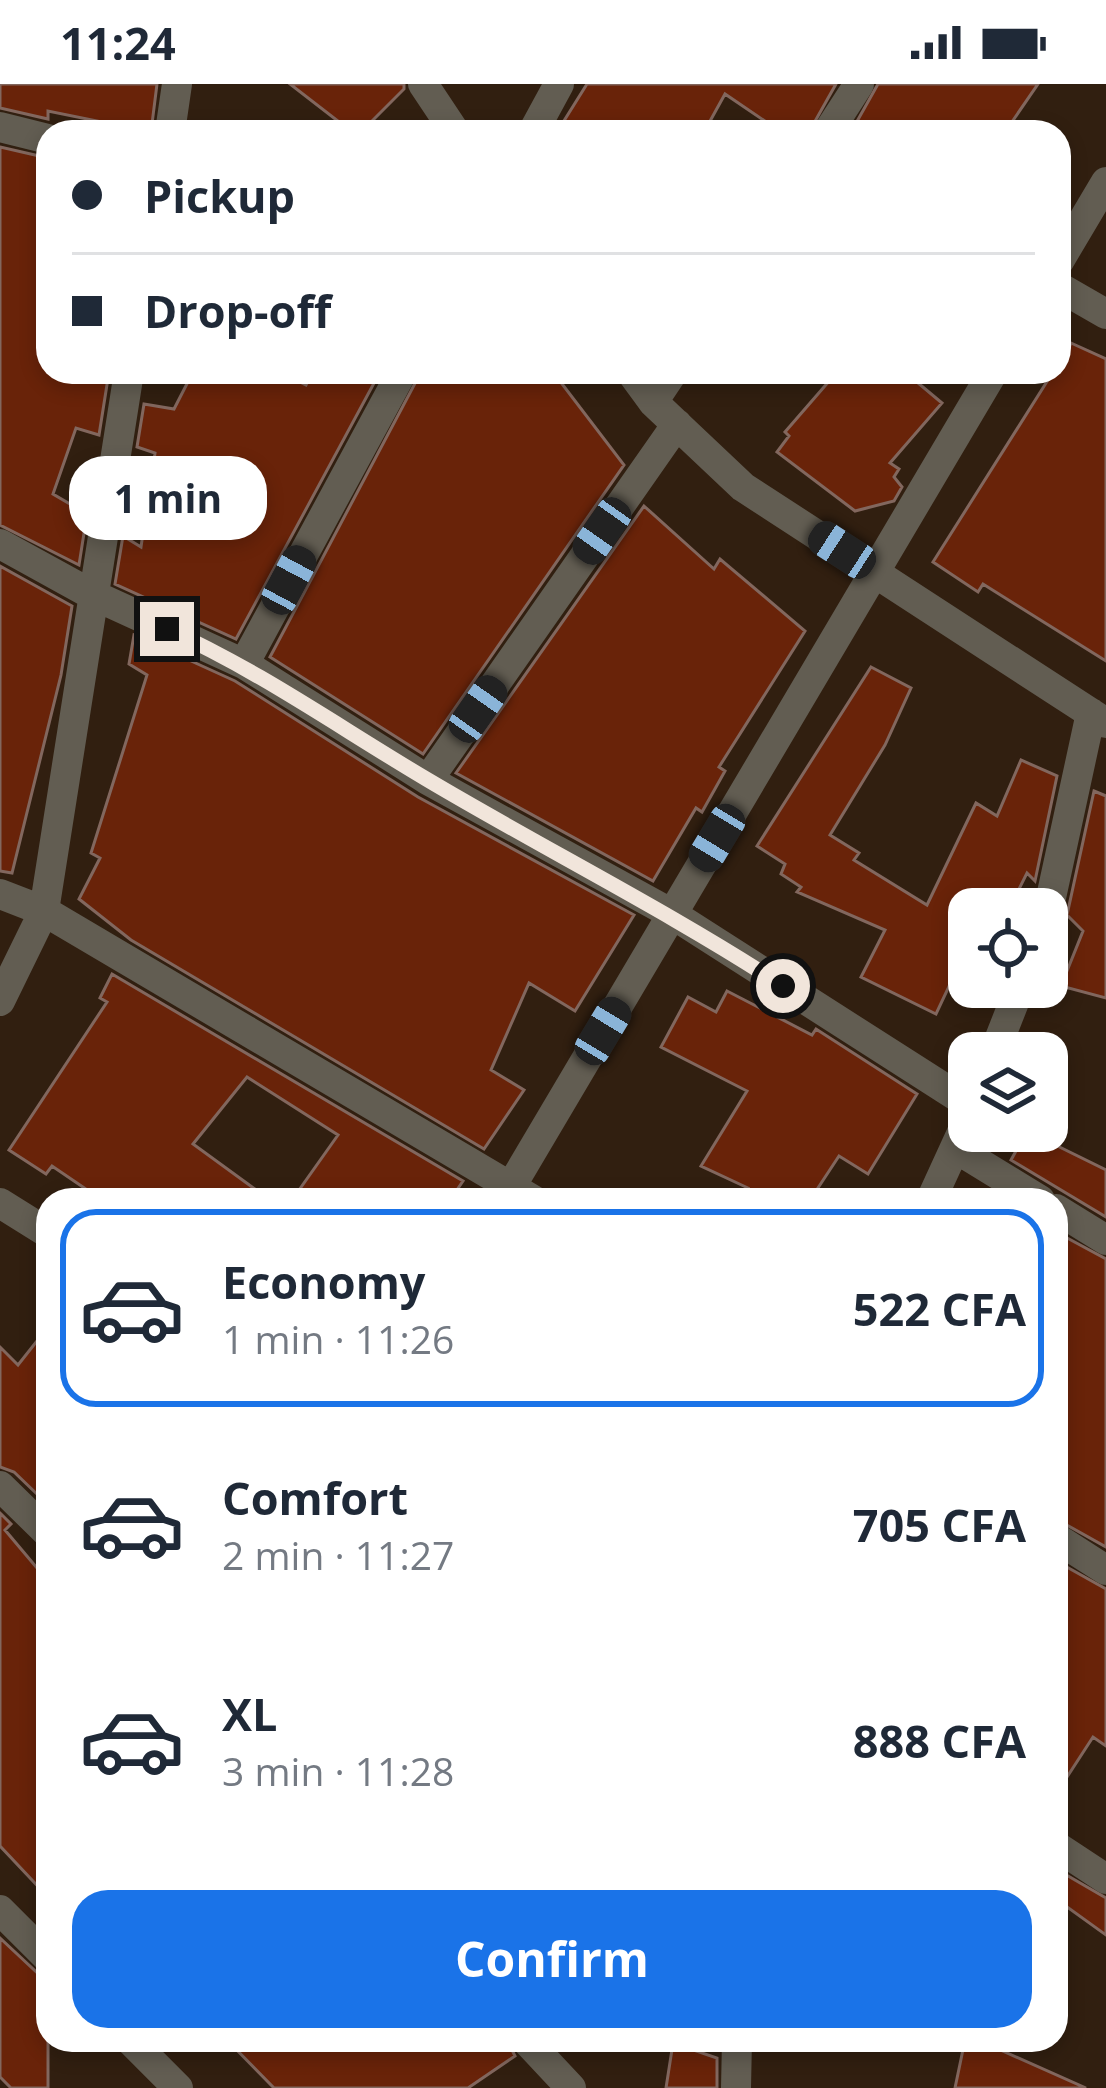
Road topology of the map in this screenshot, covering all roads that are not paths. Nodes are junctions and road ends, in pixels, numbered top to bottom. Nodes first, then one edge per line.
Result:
1 (177, 84) edge
2 (423, 84) edge
3 (559, 84) edge
4 (860, 84) edge
5 (172, 120) edge
6 (447, 120) edge
7 (540, 120) edge
8 (836, 120) edge
9 (0, 127) edge
10 (36, 136) edge
11 (1106, 182) edge
12 (1071, 241) edge
13 (1071, 294) edge
14 (1106, 314) edge
15 (127, 384) edge
16 (396, 384) edge
17 (640, 384) edge
18 (665, 384) edge
19 (986, 384) edge
20 (653, 402) junction
21 (677, 424) junction
22 (0, 544) edge
23 (875, 572) junction
24 (91, 594) junction
25 (244, 664) junction
26 (1098, 718) edge
27 (428, 780) junction
28 (1054, 888) edge
29 (0, 894) edge
30 (44, 911) junction
31 (672, 914) junction
32 (0, 1001) edge
33 (948, 1091) edge
34 (953, 1152) edge
35 (962, 1152) edge
36 (504, 1188) edge
37 (520, 1188) edge
38 (937, 1188) edge
39 (1020, 1188) edge
40 (0, 1203) edge
41 (1068, 1216) edge
42 (36, 1225) edge
43 (1106, 1240) edge
44 (0, 1486) edge
45 (36, 1521) edge
46 (1068, 1546) edge
47 (1106, 1570) edge
48 (1068, 1854) edge
49 (1106, 1879) edge
50 (0, 1910) edge
51 (36, 1946) edge
52 (142, 2052) edge
53 (536, 2052) edge
54 (737, 2052) edge
55 (563, 2086) edge
56 (178, 2088) edge
57 (736, 2088) edge

1 - 5 street
2 - 6 street
3 - 7 street
4 - 8 street
9 - 10 street
11 - 12 street
13 - 14 street
15 - 24 street
16 - 25 street
17 - 20 street
18 - 20 street
19 - 23 street
20 - 21 street
21 - 23 street
21 - 27 street
22 - 24 street
23 - 26 street
23 - 31 street
24 - 25 street
24 - 30 street
25 - 27 street
26 - 28 street
27 - 31 street
29 - 30 street
30 - 32 street
30 - 36 street
31 - 33 street
31 - 37 street
34 - 38 street
35 - 39 street
40 - 42 street
41 - 43 street
44 - 45 street
46 - 47 street
48 - 49 street
50 - 51 street
52 - 56 street
53 - 55 street
54 - 57 street

